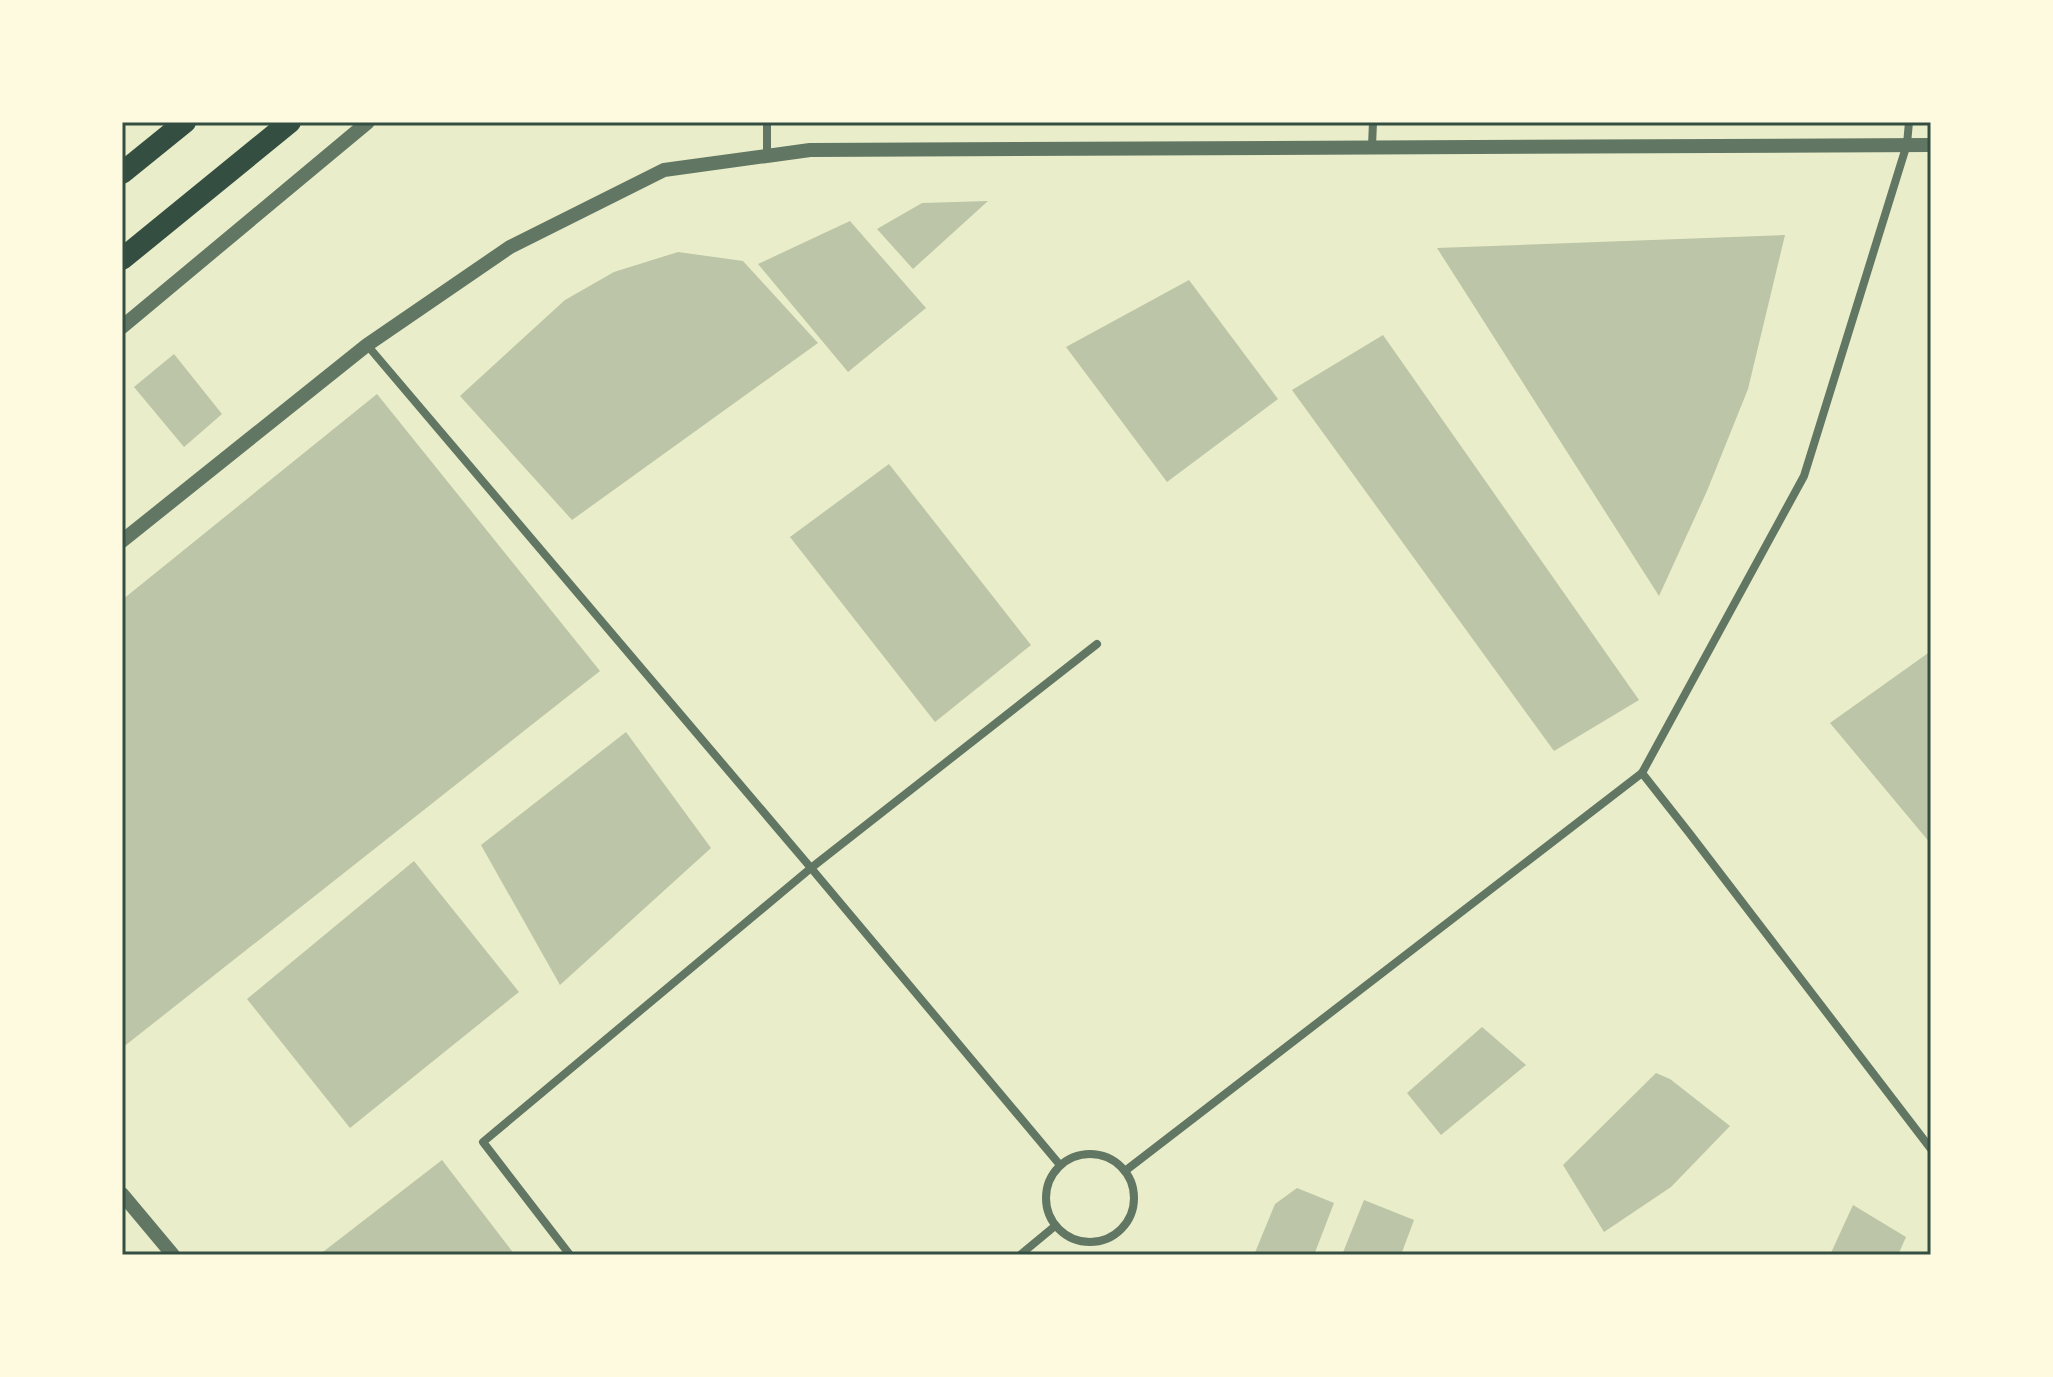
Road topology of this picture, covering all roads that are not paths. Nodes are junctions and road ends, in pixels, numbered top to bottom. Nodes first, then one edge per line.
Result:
1 (185, 122) edge
2 (290, 122) edge
3 (368, 122) edge
4 (767, 122) edge
5 (1373, 122) edge
6 (1909, 122) edge
7 (1907, 144) junction
8 (1931, 145) edge
9 (1372, 146) junction
10 (767, 156) junction
11 (122, 173) edge
12 (122, 259) edge
13 (122, 327) edge
14 (367, 345) junction
15 (122, 541) edge
16 (1097, 644) dead end
17 (1642, 773) junction
18 (811, 868) junction
19 (1931, 1149) edge
20 (1060, 1165) junction
21 (1125, 1171) junction
22 (122, 1194) edge
23 (1055, 1226) junction
24 (1089, 1243) junction
25 (173, 1255) edge
26 (570, 1255) edge
27 (1020, 1255) edge
28 (1094, 1255) edge

1 - 11 highway
2 - 12 highway
3 - 13 street
4 - 10 street
5 - 9 street
6 - 7 street
7 - 8 street
7 - 9 street
7 - 17 street
9 - 10 street
10 - 14 street
14 - 15 street
14 - 18 street
16 - 18 street
17 - 19 street
17 - 21 street
18 - 20 street
18 - 26 street
20 - 21 street
20 - 23 street
21 - 24 street
22 - 25 street
23 - 24 street
23 - 27 street
24 - 28 street

